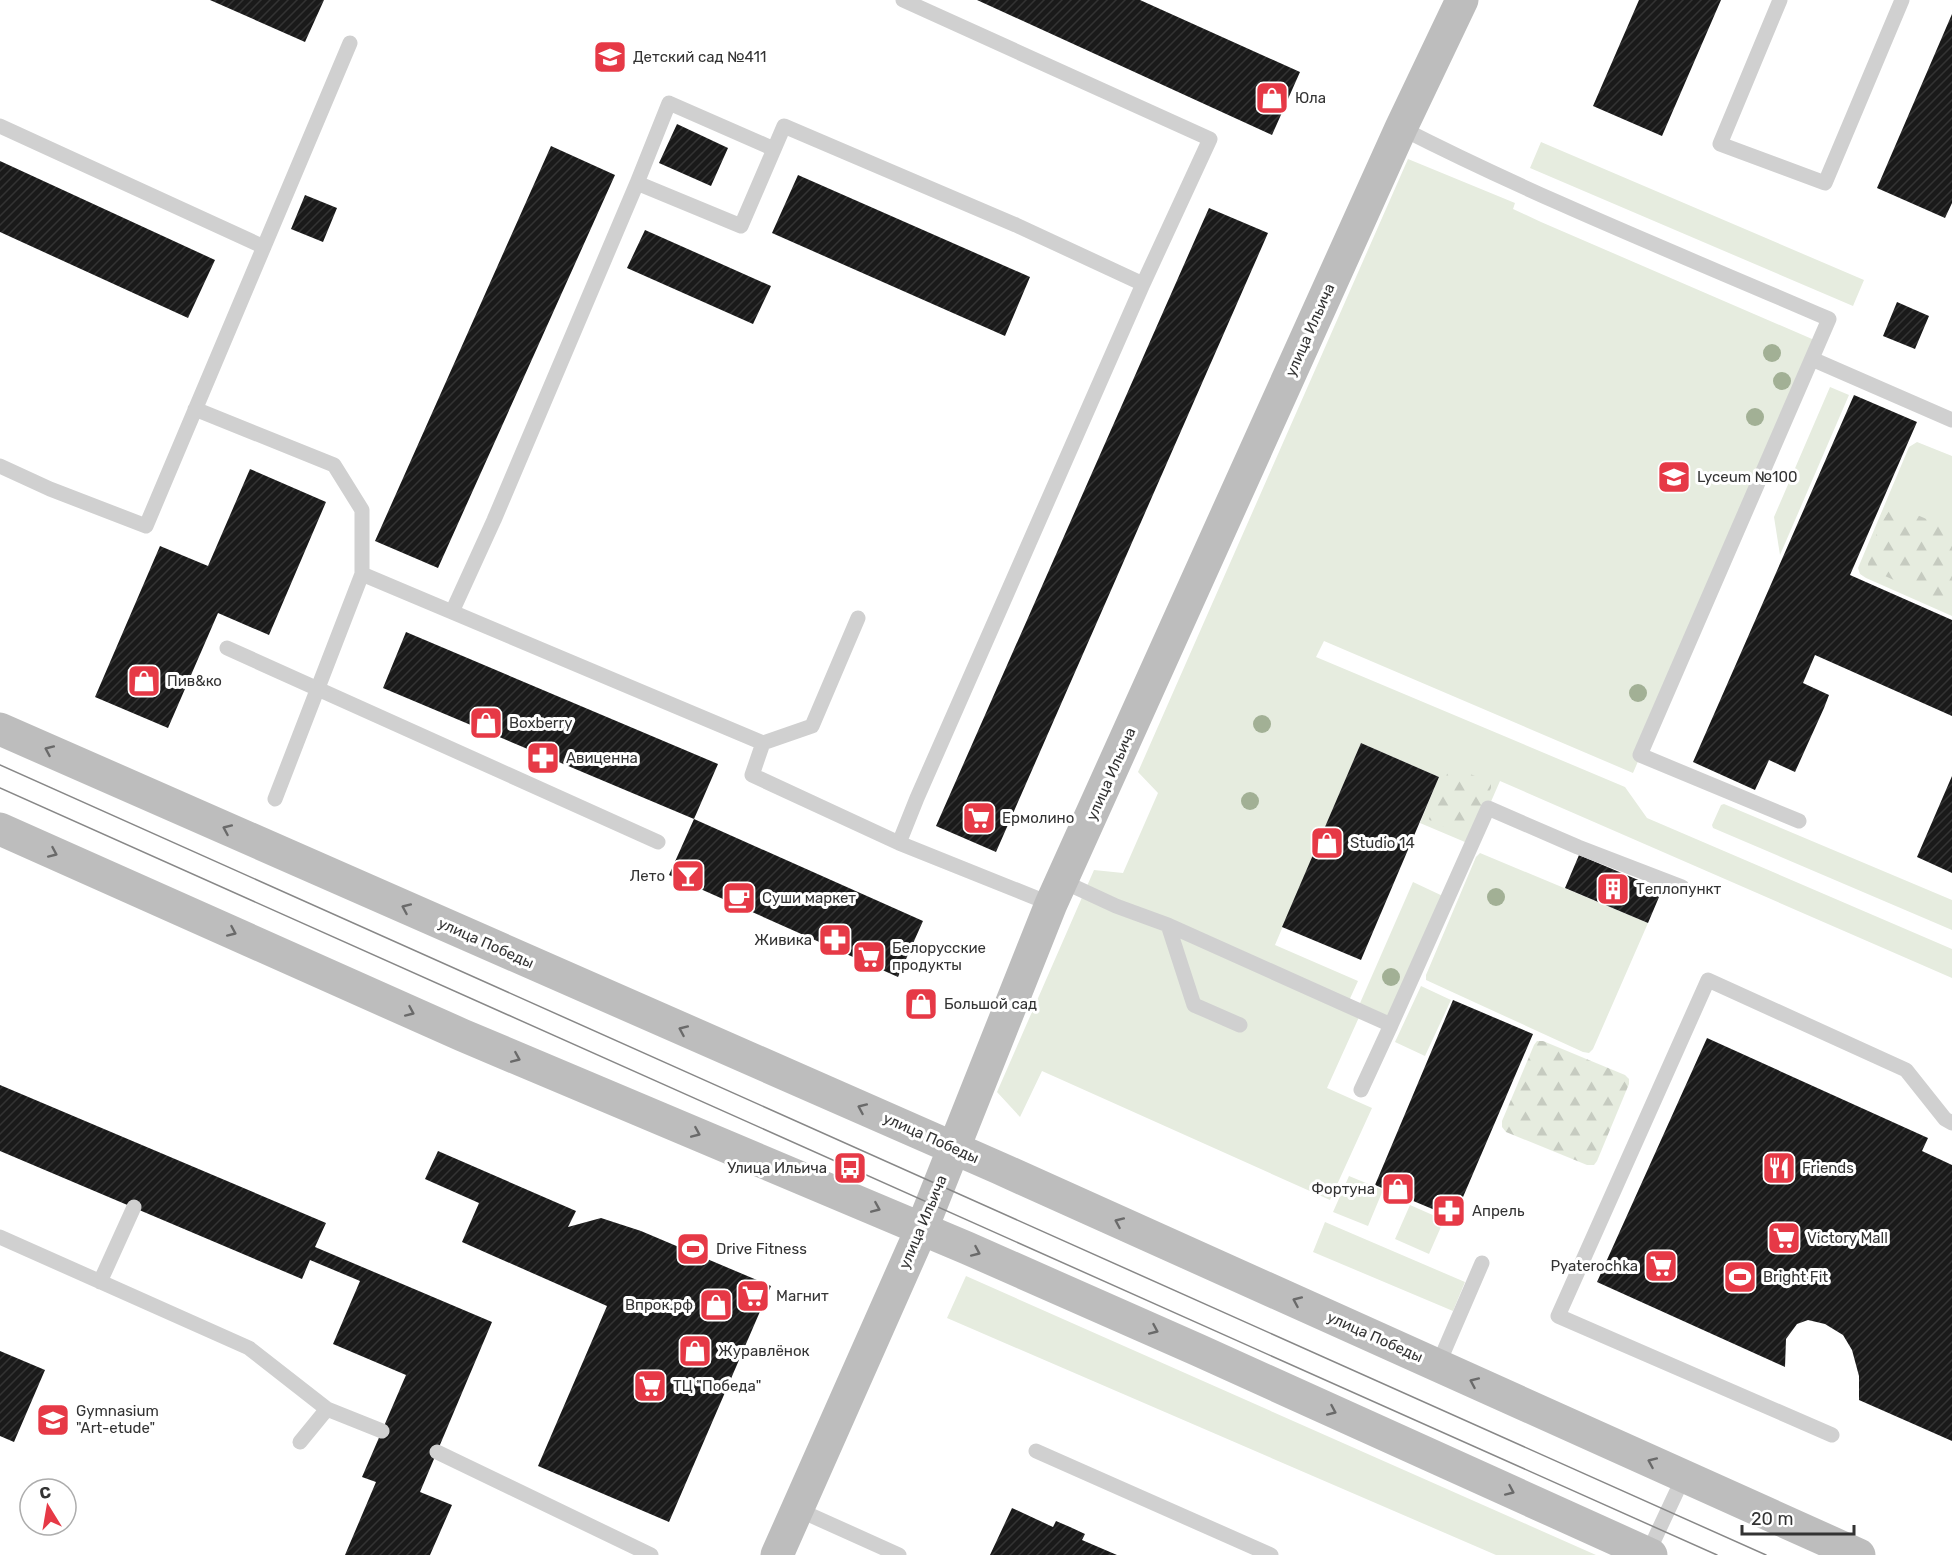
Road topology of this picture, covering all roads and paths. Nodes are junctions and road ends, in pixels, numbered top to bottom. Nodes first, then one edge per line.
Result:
1 (903, 0) edge
2 (1462, 0) edge
3 (1780, 0) edge
4 (1902, 0) edge
5 (350, 43) dead end
6 (0, 126) edge
7 (1401, 128) junction
8 (774, 149) junction
9 (637, 183) junction
10 (264, 247) junction
11 (1143, 284) junction
12 (1812, 359) junction
13 (195, 409) junction
14 (1952, 420) edge
15 (0, 466) edge
16 (362, 574) junction
17 (452, 612) junction
18 (858, 618) dead end
19 (227, 648) dead end
20 (317, 689) junction
21 (0, 729) edge
22 (763, 742) junction
23 (275, 799) dead end
24 (1799, 821) dead end
25 (0, 829) edge
26 (658, 842) dead end
27 (899, 843) junction
28 (1682, 887) dead end
29 (1057, 892) junction
30 (1168, 925) junction
31 (1240, 1025) dead end
32 (1391, 1025) junction
33 (1360, 1089) dead end
34 (1952, 1123) edge
35 (954, 1148) junction
36 (134, 1207) dead end
37 (922, 1228) junction
38 (0, 1237) edge
39 (1482, 1263) dead end
40 (100, 1282) junction
41 (1437, 1365) junction
42 (327, 1409) junction
43 (382, 1431) dead end
44 (1832, 1435) dead end
45 (300, 1442) dead end
46 (1036, 1451) dead end
47 (437, 1452) dead end
48 (1684, 1476) junction
49 (799, 1510) junction
50 (651, 1555) edge
51 (777, 1555) edge
52 (899, 1555) edge
53 (1271, 1555) edge
54 (1649, 1555) edge
55 (1859, 1555) edge

1 - 11 lane
2 - 7 main road, улица Ильича
3 - 4 lane
5 - 10 lane
6 - 10 lane
7 - 12 lane
7 - 29 main road, улица Ильича
8 - 9 lane
8 - 9 lane
8 - 11 lane
9 - 17 lane
10 - 13 lane
11 - 27 lane
12 - 14 lane
12 - 24 lane
13 - 15 lane
13 - 16 lane
16 - 17 lane
16 - 20 lane
17 - 22 lane
18 - 22 lane
19 - 20 lane
20 - 23 lane
20 - 26 lane
35 -> 21 main road, улица Победы
22 - 27 lane
25 -> 37 main road
27 - 29 lane
28 - 32 lane
29 - 30 lane
29 - 35 main road, улица Ильича
30 - 31 lane
30 - 32 lane
32 - 33 lane
34 - 44 lane
35 - 37 main road, улица Ильича
41 -> 35 main road, улица Победы
36 - 40 lane
37 - 49 main road, улица Ильича
37 -> 54 main road
38 - 40 lane
39 - 41 lane
40 - 42 lane
48 -> 41 main road, улица Победы
42 - 43 lane
42 - 45 lane
46 - 53 lane
47 - 50 lane
48 - 54 lane
48 - 55 main road, улица Победы
49 - 51 main road, улица Ильича
49 - 52 lane

